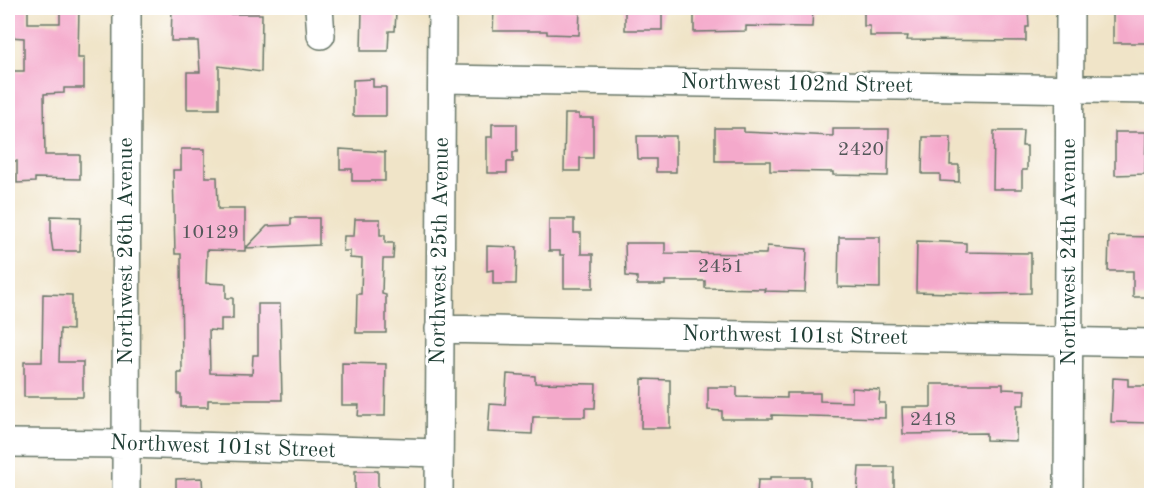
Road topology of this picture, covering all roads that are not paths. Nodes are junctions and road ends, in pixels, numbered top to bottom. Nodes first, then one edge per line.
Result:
1 (127, 8) edge
2 (319, 8) edge
3 (442, 8) edge
4 (1070, 8) edge
5 (321, 35) dead end
6 (442, 79) junction
7 (1070, 89) junction
8 (1152, 90) edge
9 (439, 329) junction
10 (1069, 342) junction
11 (1152, 343) edge
12 (8, 443) edge
13 (126, 444) junction
14 (439, 453) junction
15 (126, 495) edge
16 (439, 495) edge
17 (1068, 495) edge

1 - 13 street, Northwest 26th Avenue
2 - 5 street
3 - 6 street, Northwest 25th Avenue
4 - 7 street, Northwest 24th Avenue
6 - 7 street, Northwest 102nd Street
6 - 9 street, Northwest 25th Avenue
7 - 8 street, Northwest 102nd Street
7 - 10 street, Northwest 24th Avenue
9 - 10 street, Northwest 101st Street
9 - 14 street, Northwest 25th Avenue
10 - 11 street, Northwest 101st Street
10 - 17 street, Northwest 24th Avenue
12 - 13 street, Northwest 101st Street
13 - 14 street, Northwest 101st Street
13 - 15 street, Northwest 26th Avenue
14 - 16 street, Northwest 25th Avenue

